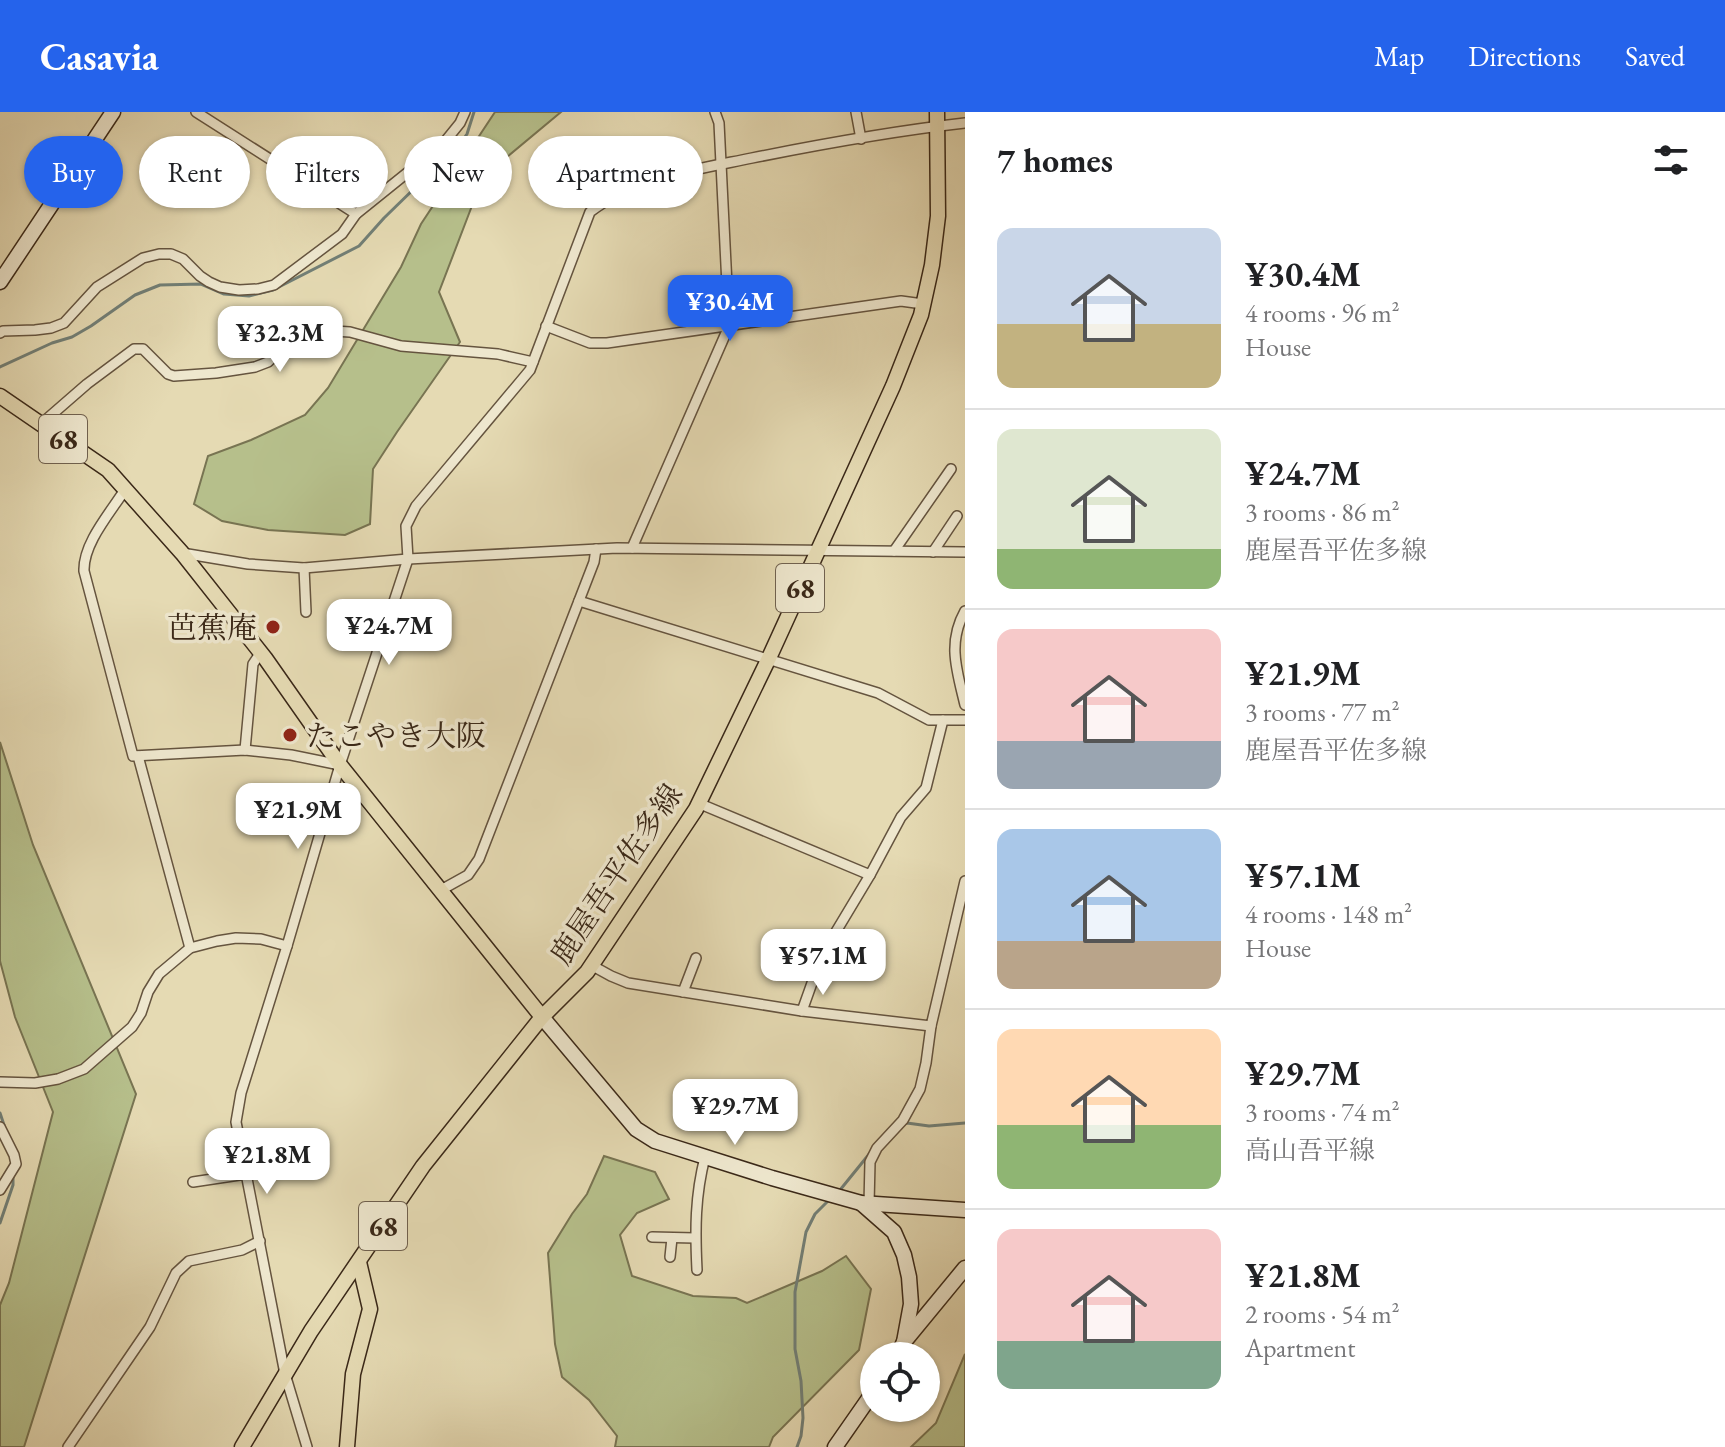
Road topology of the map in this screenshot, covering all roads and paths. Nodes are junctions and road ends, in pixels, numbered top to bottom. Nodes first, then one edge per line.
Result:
1 (113, 112) edge
2 (196, 112) edge
3 (465, 112) edge
4 (715, 112) edge
5 (856, 112) edge
6 (937, 119) edge
7 (965, 123) edge
8 (861, 139) junction
9 (721, 165) junction
10 (356, 214) junction
11 (0, 282) edge
12 (923, 304) junction
13 (546, 326) junction
14 (729, 326) junction
15 (0, 333) edge
16 (533, 362) junction
17 (0, 396) edge
18 (41, 424) junction
19 (951, 469) dead end
20 (126, 488) junction
21 (957, 516) dead end
22 (632, 548) junction
23 (596, 549) junction
24 (818, 550) junction
25 (894, 551) junction
26 (933, 552) junction
27 (965, 552) edge
28 (182, 553) junction
29 (408, 559) junction
30 (304, 568) junction
31 (579, 601) junction
32 (965, 611) edge
33 (306, 612) dead end
34 (261, 652) junction
35 (769, 658) junction
36 (965, 705) edge
37 (943, 720) junction
38 (965, 720) edge
39 (245, 750) junction
40 (138, 756) junction
41 (340, 765) junction
42 (698, 803) junction
43 (870, 875) junction
44 (965, 881) edge
45 (441, 890) junction
46 (287, 946) junction
47 (190, 948) junction
48 (696, 958) dead end
49 (591, 965) junction
50 (683, 992) junction
51 (802, 1011) junction
52 (542, 1017) junction
53 (931, 1026) junction
54 (0, 1082) edge
55 (0, 1127) edge
56 (705, 1157) junction
57 (246, 1174) junction
58 (193, 1182) dead end
59 (0, 1190) edge
60 (865, 1203) junction
61 (965, 1210) edge
62 (652, 1237) dead end
63 (672, 1238) junction
64 (695, 1238) junction
65 (260, 1241) junction
66 (670, 1257) dead end
67 (359, 1262) junction
68 (965, 1268) edge
69 (697, 1270) dead end
70 (904, 1342) joint
71 (285, 1374) junction
72 (860, 1411) edge
73 (68, 1447) edge
74 (242, 1447) edge
75 (307, 1447) edge
76 (347, 1447) edge
77 (835, 1447) edge

1 - 11 street
2 - 10 street
3 - 10 street
4 - 9 street
5 - 8 street
6 - 7 street
6 - 8 street
6 - 12 main road, 鹿屋吾平佐多線 / 68
8 - 9 street
9 - 13 street
9 - 14 street
10 - 15 street
12 - 14 street
12 - 24 main road, 鹿屋吾平佐多線 / 68
13 - 14 street
13 - 16 street
14 - 22 street
16 - 18 street
16 - 29 street
17 - 18 main road, 鹿屋吾平佐多線 / 68
18 - 20 main road, 鹿屋吾平佐多線 / 68
19 - 25 street
20 - 28 main road, 鹿屋吾平佐多線 / 68
20 - 40 street
21 - 26 street
22 - 23 street
22 - 24 street
23 - 29 street
23 - 31 street
24 - 25 street
24 - 35 main road, 鹿屋吾平佐多線 / 68
25 - 26 street
26 - 27 street
28 - 30 street
28 - 34 main road, 鹿屋吾平佐多線 / 68
29 - 30 street
29 - 41 street
30 - 33 street
31 - 35 street
31 - 45 street
32 - 36 street
34 - 39 street
34 - 41 main road, 鹿屋吾平佐多線 / 68
35 - 37 street
35 - 42 main road, 鹿屋吾平佐多線 / 68
37 - 38 street
37 - 43 street
39 - 40 street
39 - 41 street
40 - 47 street
41 - 45 main road, 鹿屋吾平佐多線 / 68
41 - 46 street
42 - 43 street
42 - 49 main road, 鹿屋吾平佐多線 / 68
43 - 51 street
44 - 53 street
45 - 52 main road, 鹿屋吾平佐多線 / 68
46 - 47 street
46 - 57 street
47 - 54 street
48 - 50 street
49 - 50 street
49 - 52 main road, 鹿屋吾平佐多線 / 68
50 - 51 street
51 - 53 street
52 - 56 street
52 - 67 main road, 68
53 - 60 street
55 - 59 street
56 - 60 street
56 - 64 street
57 - 58 street
57 - 65 street
60 - 61 street
60 - 70 street
62 - 63 street
63 - 64 street
63 - 66 street
64 - 69 street
65 - 71 street
65 - 73 street
67 - 71 main road, 68
67 - 76 main road, 68
68 - 70 street
71 - 74 main road, 68
71 - 75 street
72 - 77 street

